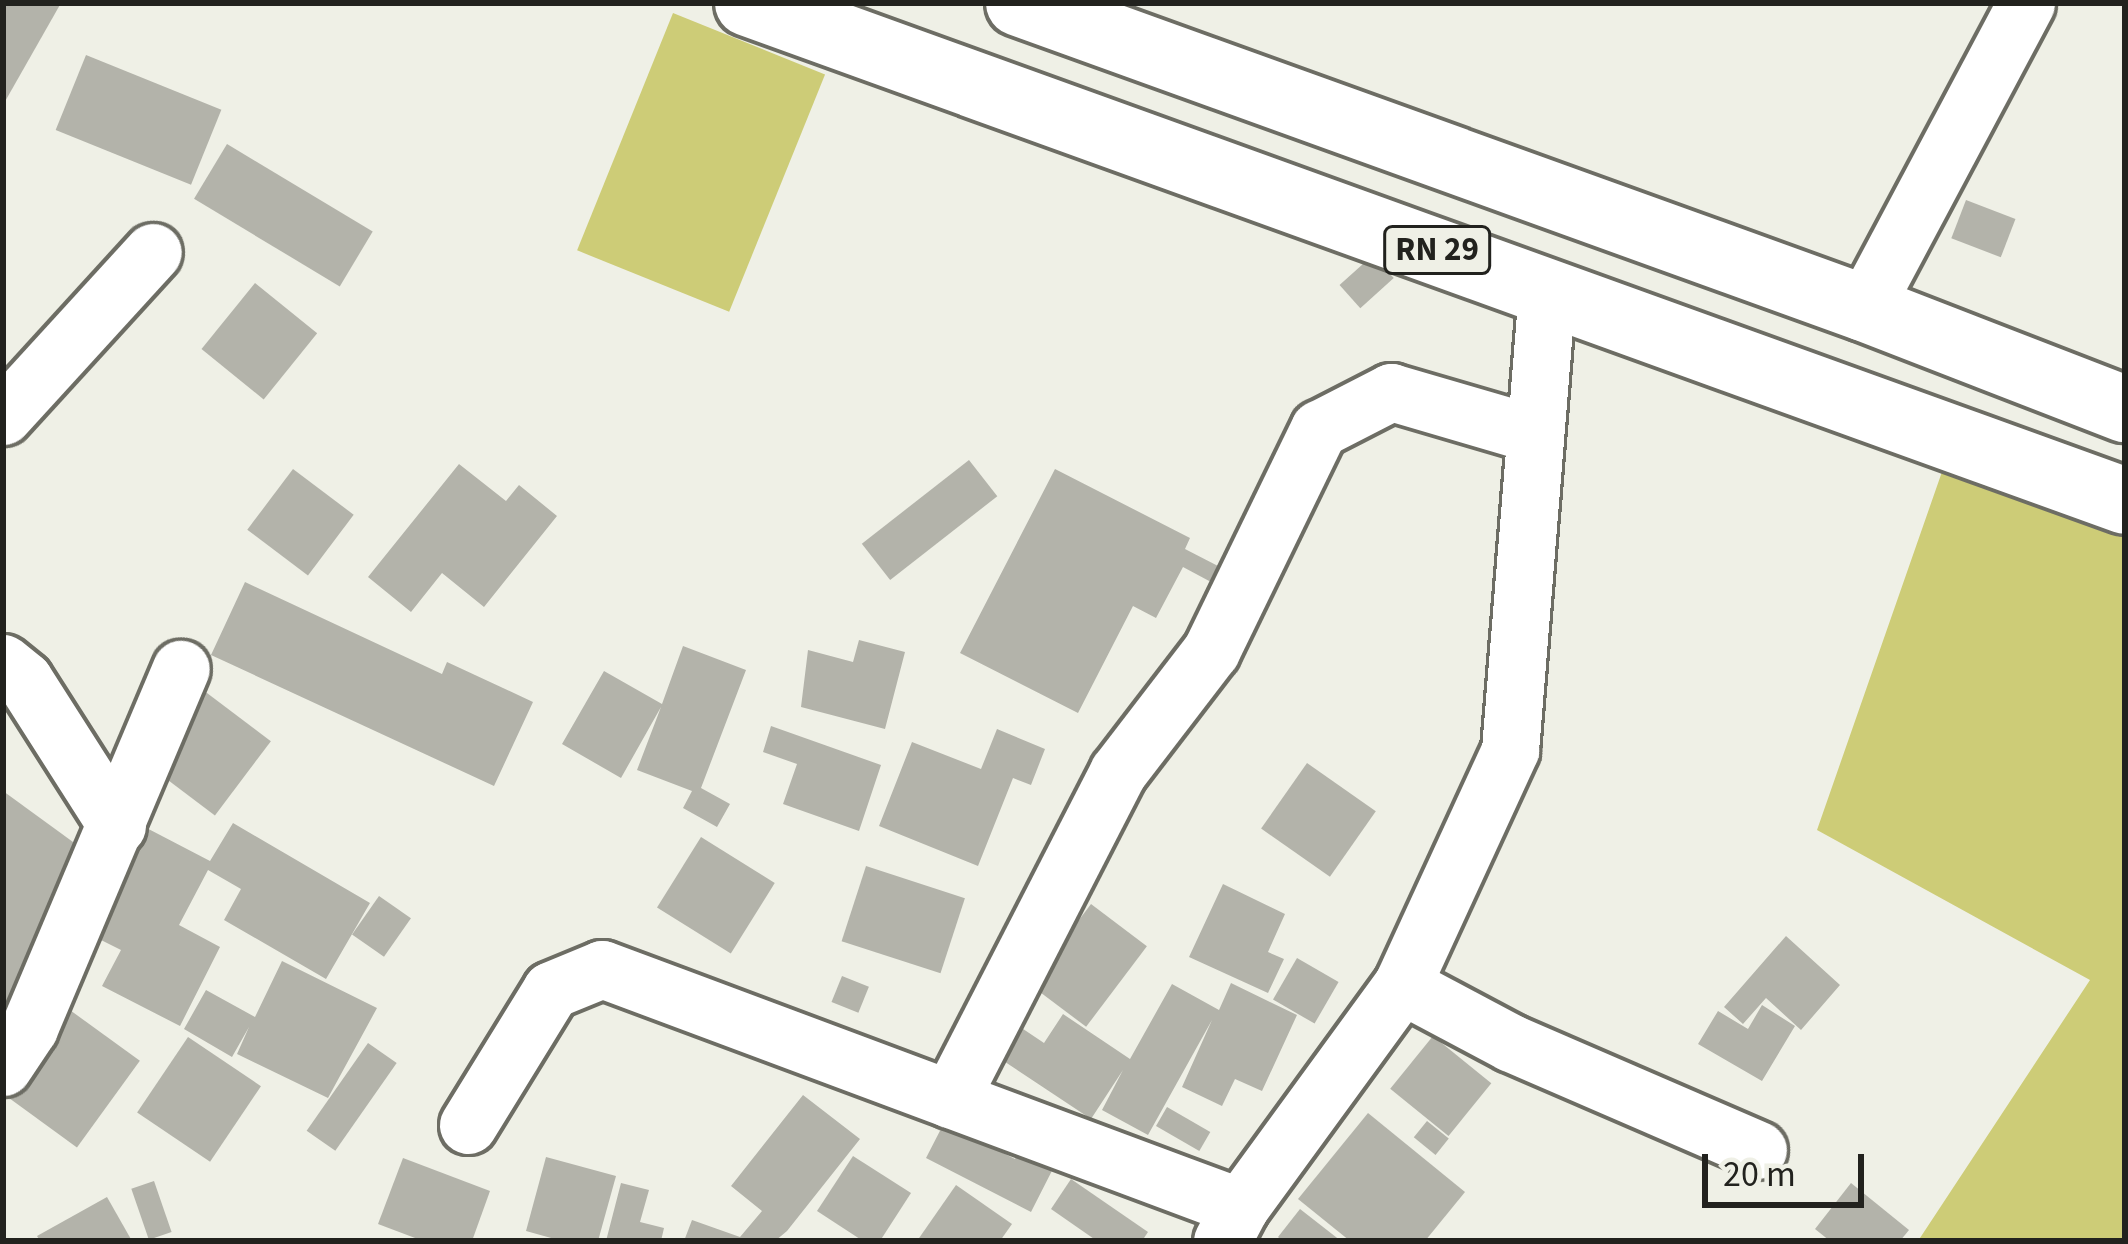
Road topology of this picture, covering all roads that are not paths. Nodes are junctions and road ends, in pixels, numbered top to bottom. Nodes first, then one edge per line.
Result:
1 (748, 3) edge
2 (1019, 3) edge
3 (2026, 3) edge
4 (153, 252) dead end
5 (1547, 290) junction
6 (1864, 308) junction
7 (2125, 410) edge
8 (3, 416) edge
9 (1535, 434) junction
10 (2125, 501) edge
11 (3, 663) edge
12 (181, 669) dead end
13 (117, 826) junction
14 (1402, 986) junction
15 (3, 1067) edge
16 (950, 1099) junction
17 (468, 1125) dead end
18 (1758, 1150) dead end
19 (1231, 1224) edge

1 - 5 highway, RN 29
2 - 6 highway, RN 29
3 - 6 street
4 - 8 street
5 - 9 street
5 - 10 highway, RN 29
6 - 7 highway, RN 29
9 - 14 street
9 - 16 street
11 - 13 street
12 - 13 street
13 - 15 street
14 - 18 street
14 - 19 street
16 - 17 street
16 - 19 street

